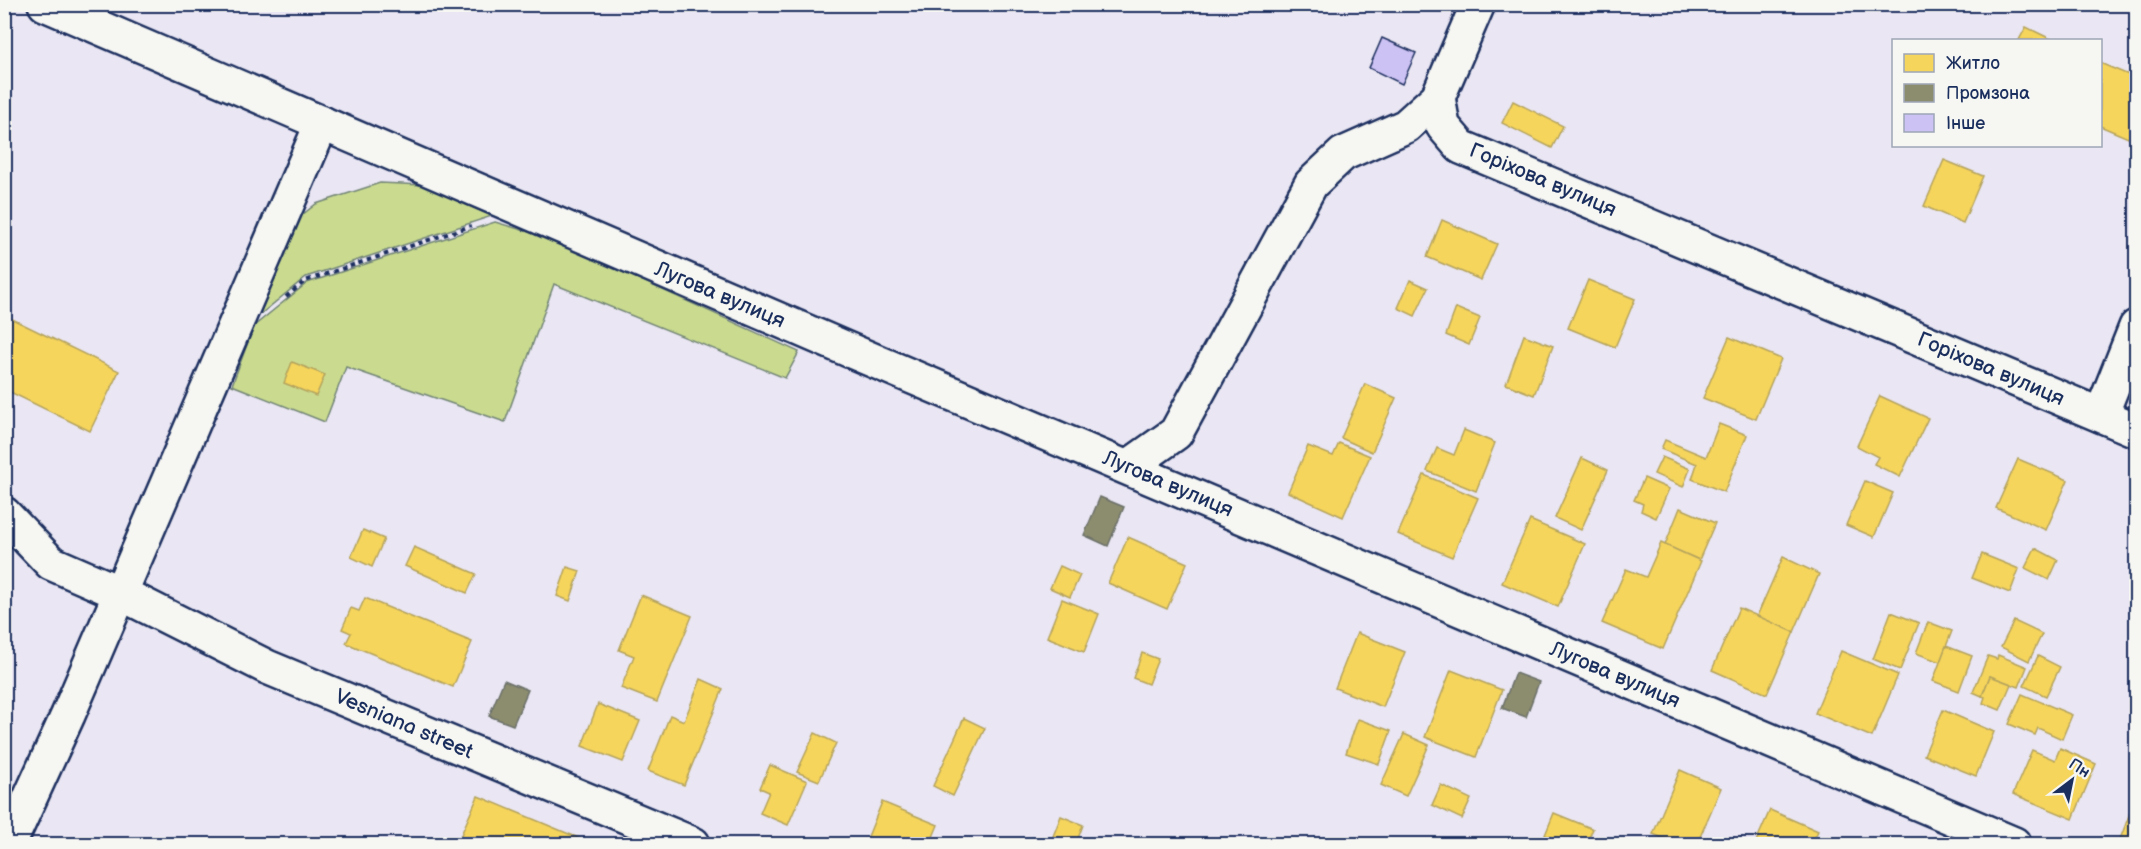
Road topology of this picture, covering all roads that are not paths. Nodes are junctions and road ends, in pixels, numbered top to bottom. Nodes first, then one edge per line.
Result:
1 (45, 4) edge
2 (1478, 4) edge
3 (1438, 97) junction
4 (322, 123) junction
5 (2136, 327) edge
6 (2101, 415) junction
7 (2136, 430) edge
8 (1128, 467) junction
9 (4, 514) edge
10 (120, 593) junction
11 (9, 844) edge
12 (693, 844) edge
13 (2014, 844) edge

1 - 4 street, Лугова вулиця
2 - 3 street
3 - 6 street, Горіхова вулиця
3 - 8 street
4 - 8 street, Лугова вулиця
4 - 10 street
5 - 6 street
6 - 7 street, Горіхова вулиця
8 - 13 street, Лугова вулиця
9 - 10 street, Vesniana street
10 - 11 street
10 - 12 street, Vesniana street

